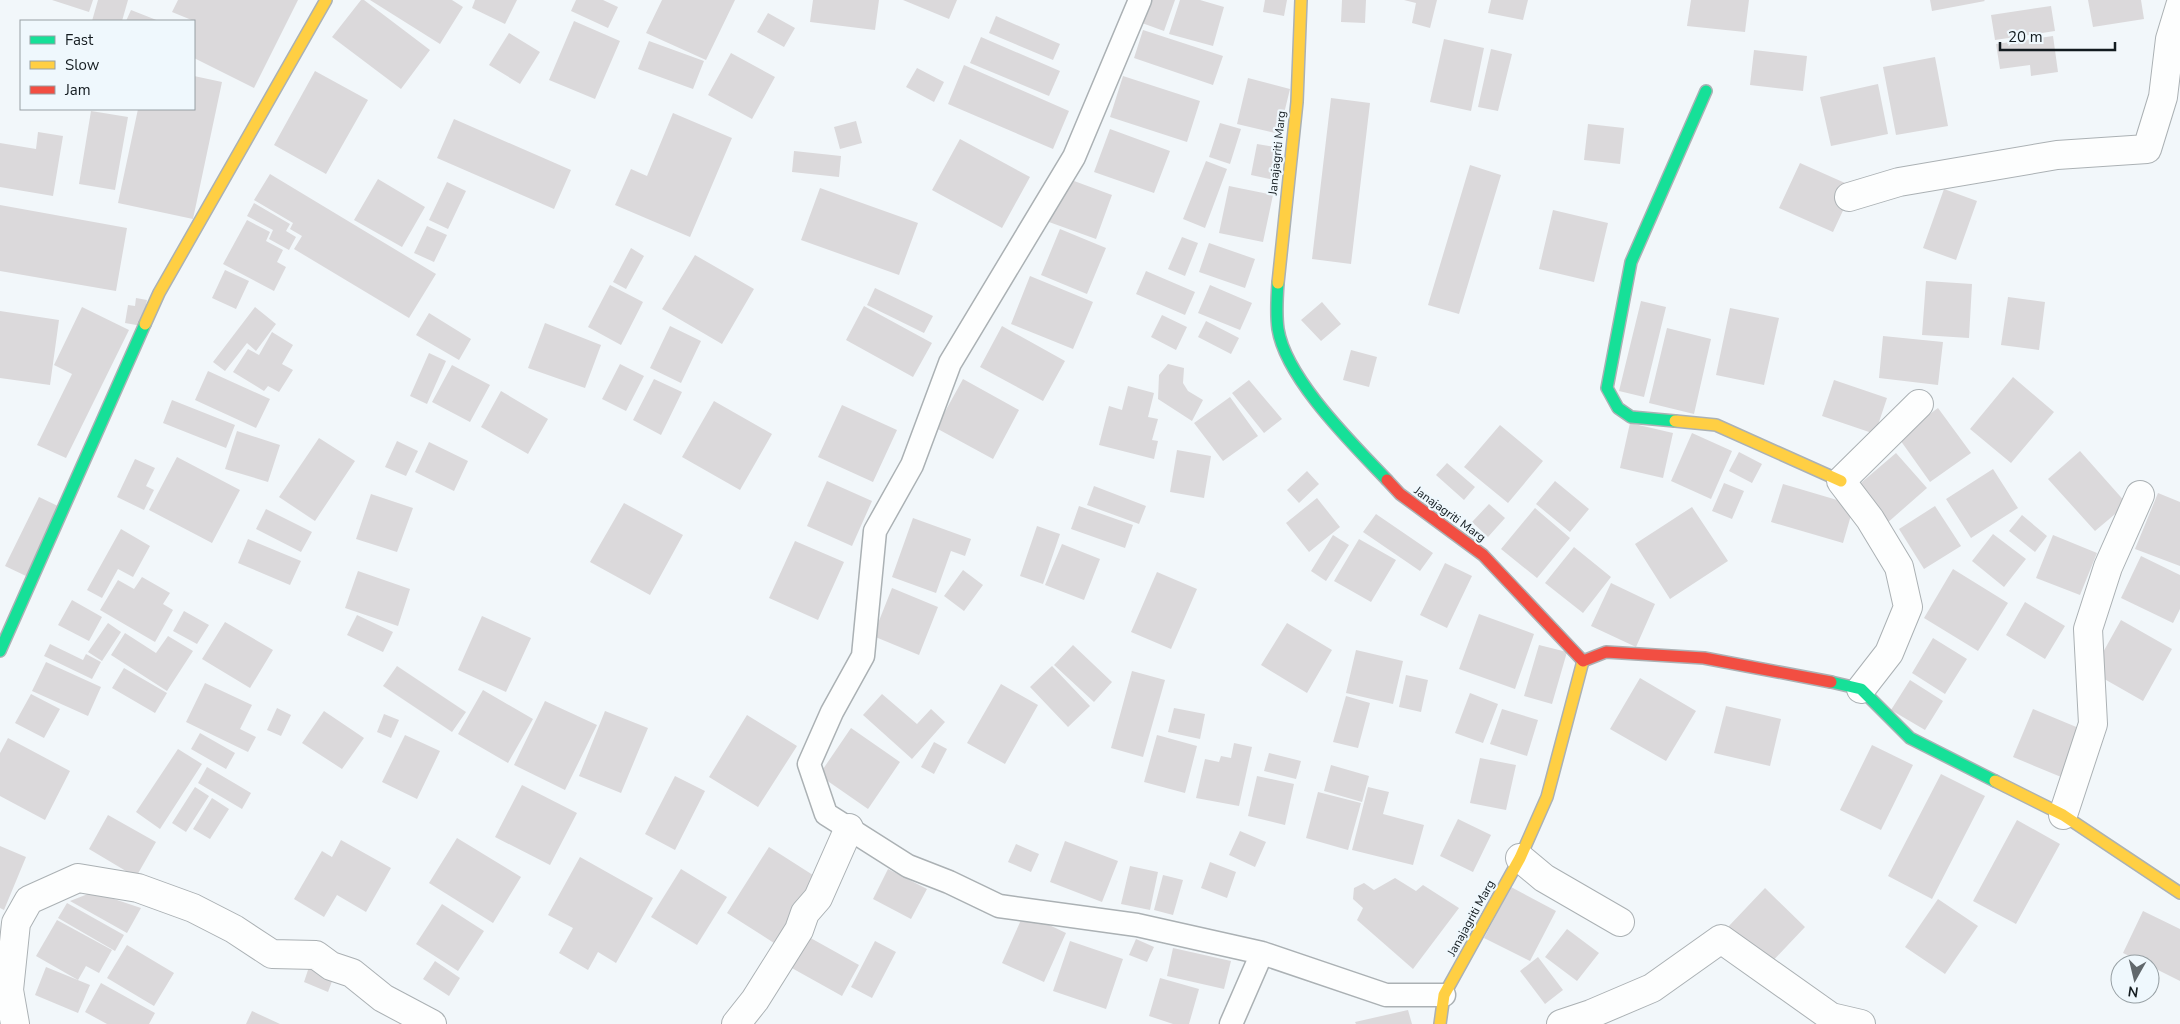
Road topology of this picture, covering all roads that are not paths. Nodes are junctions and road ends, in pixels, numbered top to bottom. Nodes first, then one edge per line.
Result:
1 (326, 0) edge
2 (1140, 0) edge
3 (1301, 0) edge
4 (2180, 6) edge
5 (1706, 91) dead end
6 (1849, 197) dead end
7 (1919, 404) dead end
8 (1841, 481) junction
9 (2140, 495) dead end
10 (0, 651) edge
11 (1583, 661) junction
12 (1861, 689) junction
13 (2062, 815) junction
14 (849, 828) junction
15 (1520, 858) junction
16 (2180, 893) edge
17 (1620, 922) dead end
18 (1262, 953) junction
19 (4, 991) edge
20 (1444, 995) junction
21 (15, 1024) edge
22 (432, 1024) edge
23 (736, 1024) edge
24 (1231, 1024) edge
25 (1440, 1024) edge
26 (1561, 1024) edge
27 (1861, 1024) edge

1 - 10 street
2 - 14 lane
3 - 11 street, Janajagriti Marg
4 - 6 street
5 - 8 street
7 - 8 street
8 - 12 street
9 - 13 street
11 - 12 street
11 - 15 street, Janajagriti Marg
12 - 13 street
13 - 16 street
14 - 18 lane
14 - 23 street
15 - 17 street
15 - 20 street, Janajagriti Marg
18 - 20 lane
18 - 24 lane
19 - 21 street
19 - 22 street
20 - 25 street, Janajagriti Marg
26 - 27 street

